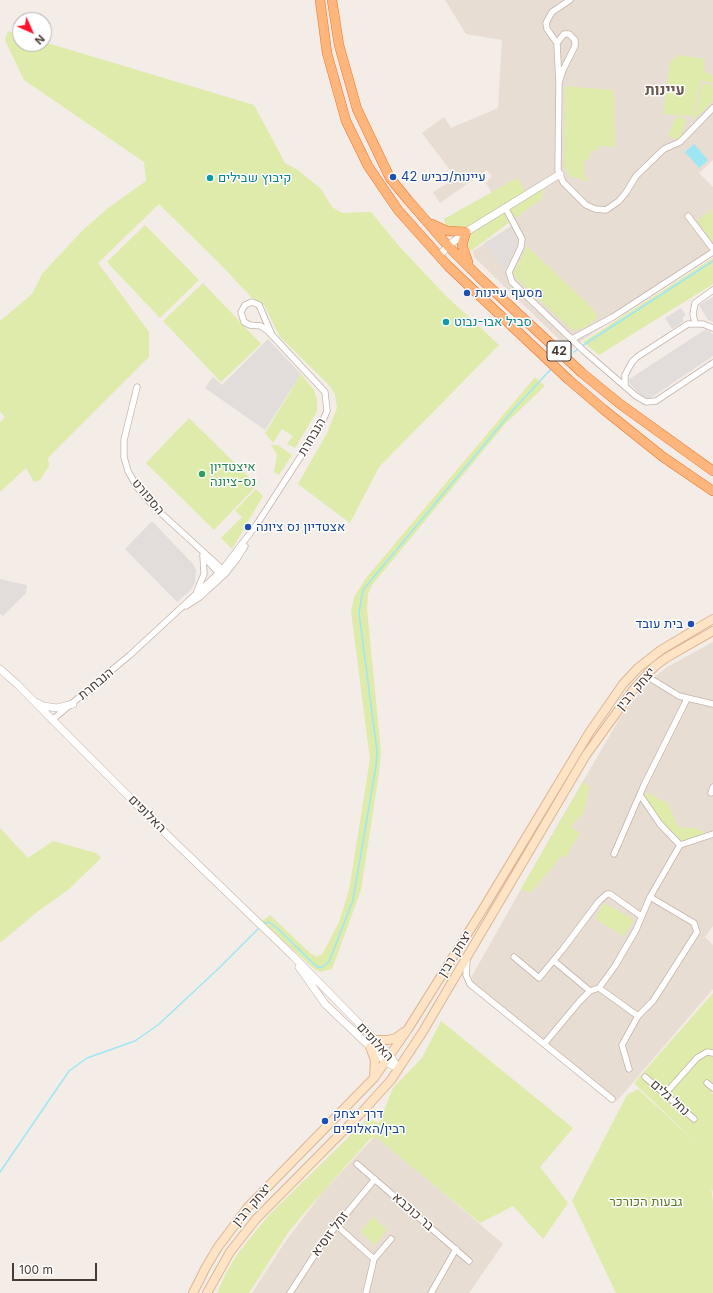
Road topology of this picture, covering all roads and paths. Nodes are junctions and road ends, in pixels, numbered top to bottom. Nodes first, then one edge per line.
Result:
1 (320, 0) edge
2 (332, 0) edge
3 (570, 0) edge
4 (557, 43) junction
5 (559, 83) junction
6 (713, 108) edge
7 (560, 174) junction
8 (506, 207) junction
9 (688, 216) dead end
10 (424, 219) junction
11 (466, 232) junction
12 (448, 246) junction
13 (713, 249) edge
14 (713, 252) edge
15 (439, 256) junction
16 (480, 278) junction
17 (713, 290) edge
18 (263, 311) junction
19 (695, 323) junction
20 (254, 325) junction
21 (713, 328) edge
22 (272, 335) junction
23 (572, 339) junction
24 (713, 363) edge
25 (626, 372) junction
26 (611, 375) junction
27 (625, 386) junction
28 (137, 387) dead end
29 (713, 471) edge
30 (713, 492) edge
31 (257, 524) junction
32 (197, 548) junction
33 (203, 555) junction
34 (232, 558) junction
35 (213, 561) junction
36 (222, 572) junction
37 (195, 595) junction
38 (174, 614) junction
39 (713, 619) edge
40 (713, 631) edge
41 (1, 670) edge
42 (653, 680) dead end
43 (687, 699) junction
44 (35, 701) junction
45 (73, 704) junction
46 (713, 704) edge
47 (52, 720) junction
48 (640, 795) junction
49 (713, 834) edge
50 (680, 845) junction
51 (614, 854) dead end
52 (650, 897) junction
53 (641, 916) junction
54 (467, 957) junction
55 (514, 957) dead end
56 (554, 960) junction
57 (599, 988) junction
58 (590, 991) junction
59 (638, 1016) junction
60 (408, 1029) junction
61 (372, 1043) junction
62 (544, 1044) junction
63 (713, 1053) edge
64 (388, 1058) junction
65 (398, 1068) junction
66 (629, 1069) dead end
67 (645, 1077) dead end
68 (374, 1078) junction
69 (707, 1083) dead end
70 (713, 1088) edge
71 (665, 1094) junction
72 (612, 1099) dead end
73 (694, 1119) dead end
74 (357, 1164) dead end
75 (375, 1179) junction
76 (336, 1225) junction
77 (391, 1239) dead end
78 (456, 1249) junction
79 (374, 1259) junction
80 (469, 1261) dead end
81 (193, 1293) edge
82 (207, 1293) edge
83 (290, 1293) edge
84 (366, 1293) edge
85 (431, 1293) edge

1 - 15 highway, 42
2 - 10 highway, 42
3 - 4 street
4 - 5 street
4 - 5 street
5 - 7 street
6 - 7 street
7 - 8 street
8 - 11 street
8 - 23 street
9 - 13 street
10 - 11 highway
10 - 12 highway, 42
11 - 12 street
11 - 16 highway
12 - 15 street
12 - 16 highway, 42
14 - 23 street
15 - 30 highway, 42
16 - 29 highway, 42
17 - 19 street
18 - 20 street
18 - 20 street
18 - 22 street, הנבחרת
19 - 21 street
19 - 25 street
20 - 22 street, הנבחרת
22 - 31 street, הנבחרת
23 - 26 street
24 - 27 street
25 - 26 street
25 - 27 street
26 - 27 street
28 - 32 street, הספורט
31 - 34 street, הנבחרת
31 - 36 street, הנבחרת
32 - 33 street, הספורט
32 - 35 street, הספורט
33 - 36 street, הספורט
33 - 37 street
34 - 35 street
34 - 36 street, הנבחרת
35 - 36 street, הספורט
36 - 37 street, הנבחרת
36 - 38 street, הנבחרת
37 - 38 street, הנבחרת
38 - 45 street, הנבחרת
39 - 60 main road, יצחק רבין
40 - 54 main road, יצחק רבין
41 - 44 street, האלופים
42 - 43 street
43 - 46 street
43 - 48 street
44 - 45 street
44 - 47 street, האלופים
45 - 47 street, הנבחרת
47 - 61 street, האלופים
48 - 50 street
48 - 51 street
49 - 50 street
50 - 52 street
52 - 53 street
52 - 59 street
53 - 56 street
53 - 57 street
54 - 62 street
54 - 65 main road, יצחק רבין
55 - 56 street
56 - 58 street
57 - 58 street
57 - 59 street
58 - 62 street
59 - 66 street
60 - 61 main road
60 - 64 main road, יצחק רבין
61 - 64 street, האלופים
61 - 68 main road
62 - 72 street
63 - 71 street
64 - 65 street, האלופים
64 - 68 main road, יצחק רבין
65 - 82 main road, יצחק רבין
67 - 71 street, נחל גלים
68 - 81 main road, יצחק רבין
69 - 70 street
71 - 73 street, נחל גלים
74 - 75 street, בר כוכבא
75 - 76 street, זמל זוסיא
75 - 78 street, בר כוכבא
76 - 79 street
76 - 83 street, זמל זוסיא
77 - 79 street
78 - 80 street, בר כוכבא
78 - 85 street
79 - 84 street

